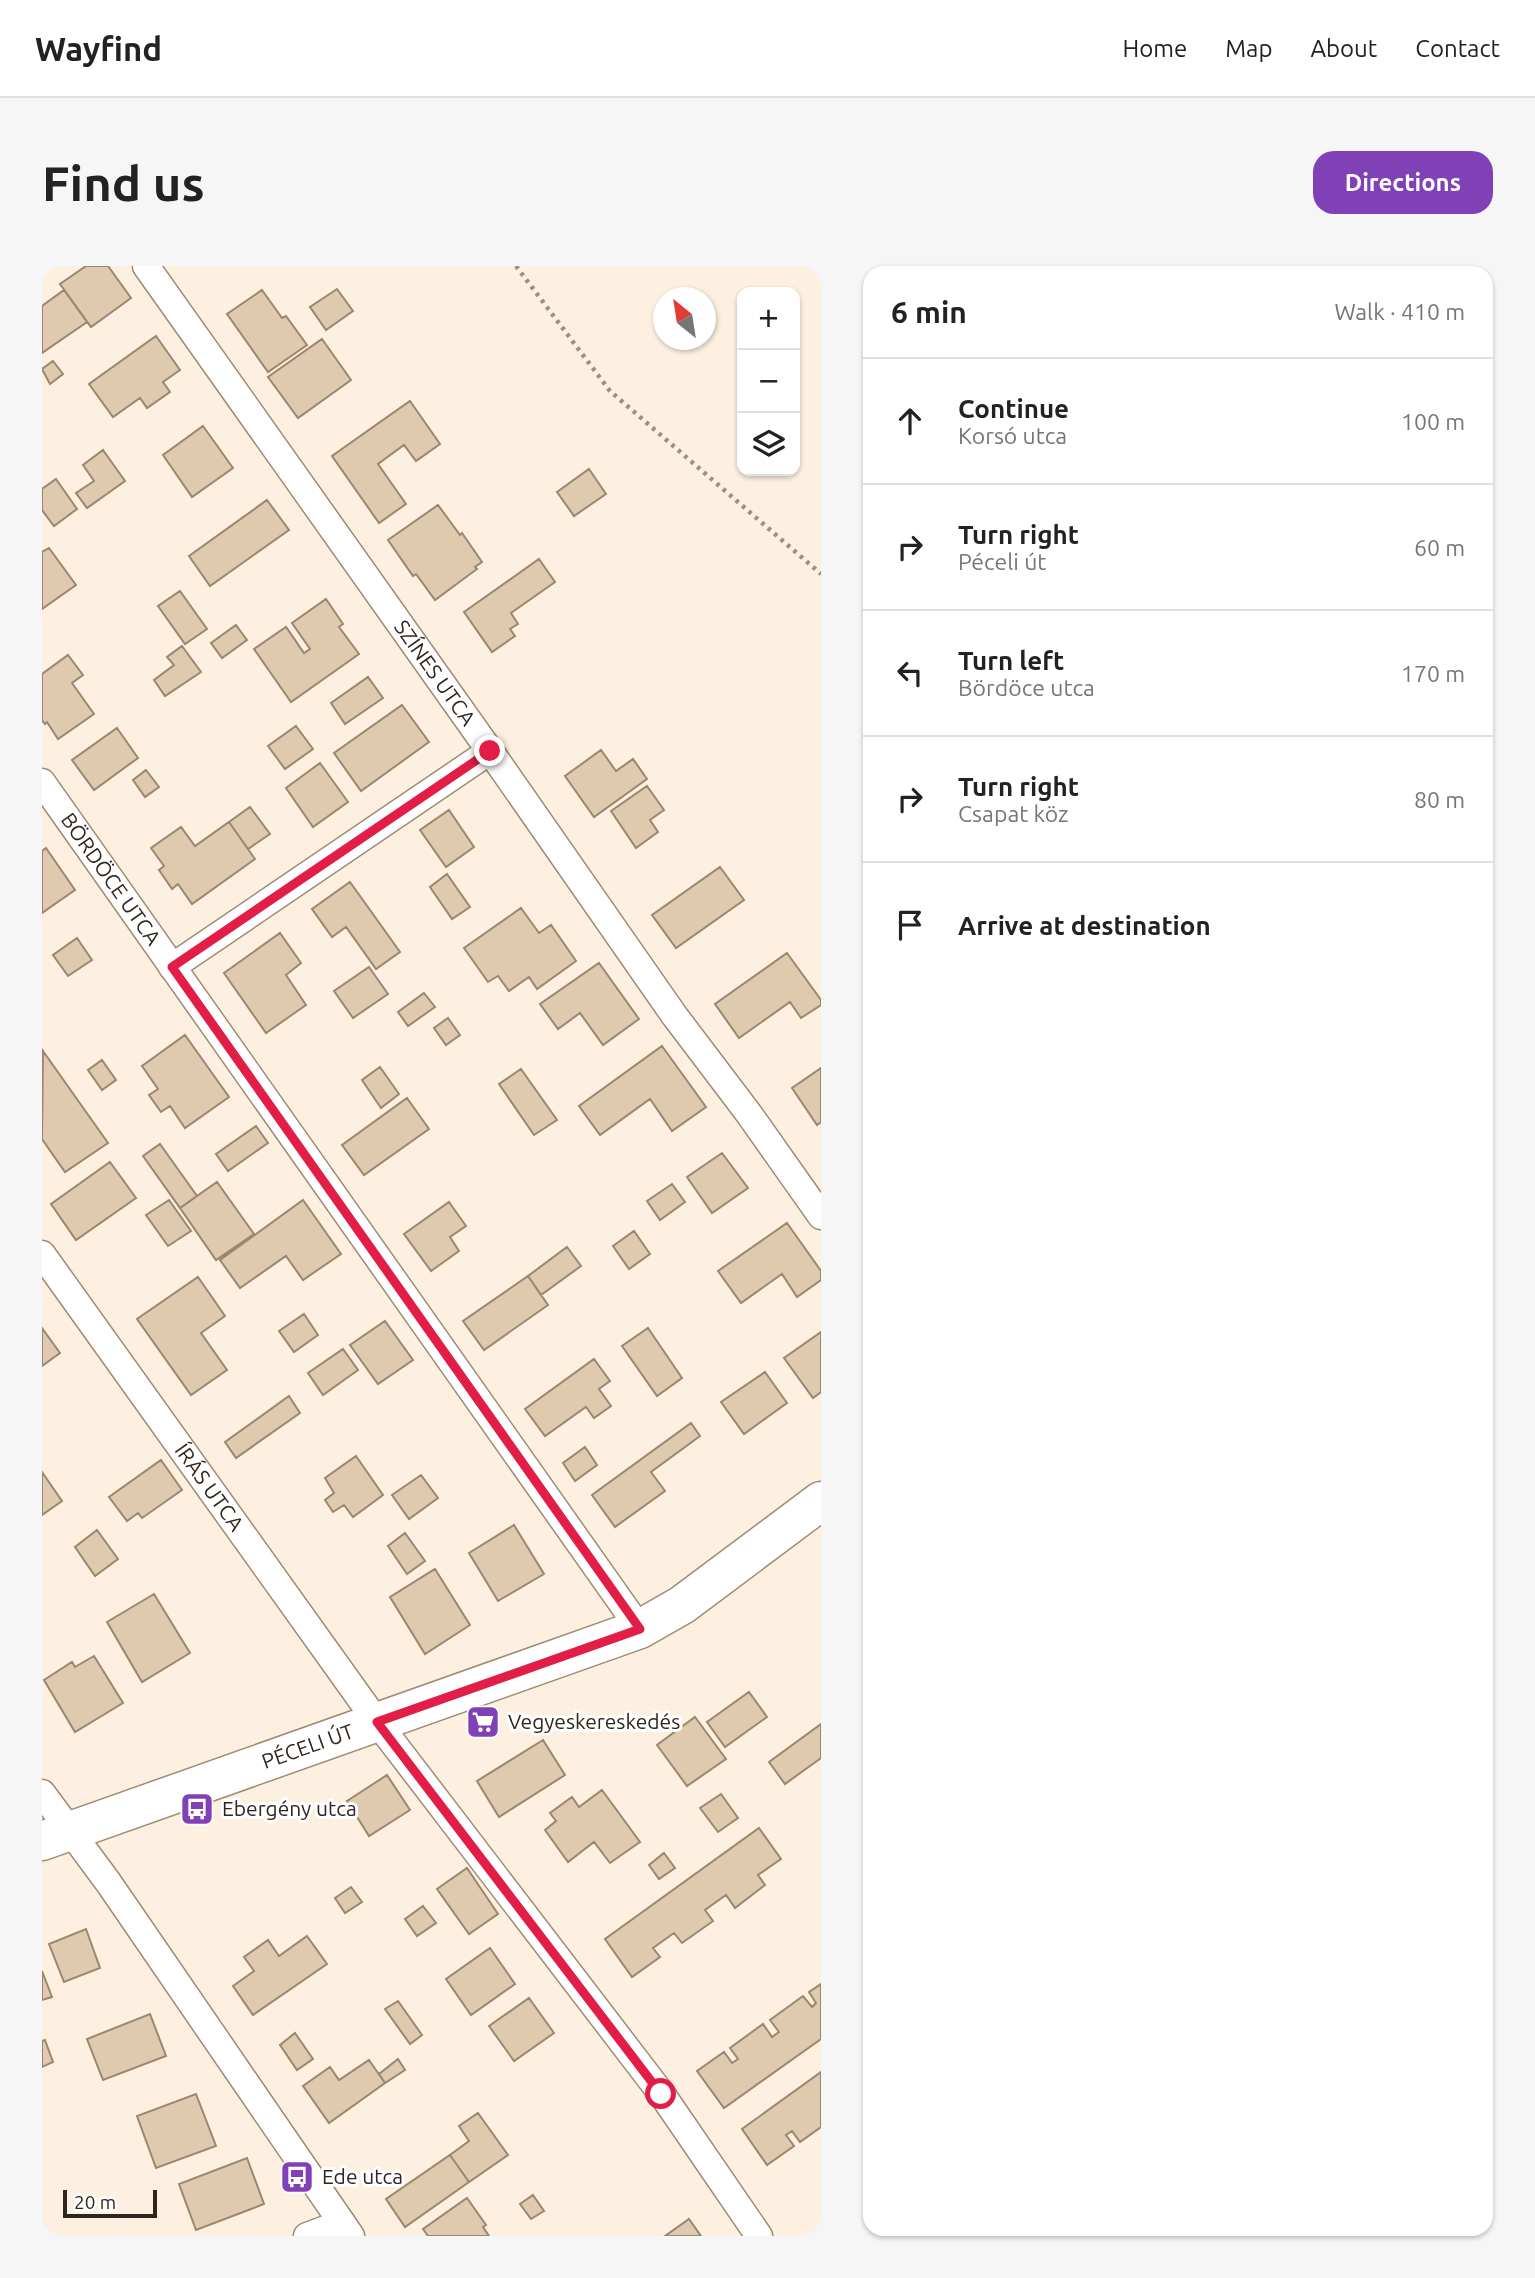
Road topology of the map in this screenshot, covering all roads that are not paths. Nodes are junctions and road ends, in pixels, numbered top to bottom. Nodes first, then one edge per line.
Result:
1 (146, 266) edge
2 (490, 751) junction
3 (42, 782) edge
4 (172, 967) junction
5 (821, 1216) edge
6 (42, 1254) edge
7 (821, 1501) edge
8 (640, 1629) junction
9 (377, 1722) junction
10 (42, 1793) edge
11 (55, 1836) edge
12 (346, 2229) edge
13 (307, 2236) edge
14 (759, 2236) edge

1 - 2 street, SZÍNES UTCA
2 - 4 street
2 - 5 street, SZÍNES UTCA
3 - 4 street, BÖRDÖCE UTCA
4 - 8 street, BÖRDÖCE UTCA
6 - 9 street, ÍRÁS UTCA
7 - 8 main road, PÉCELI ÚT
8 - 9 main road, PÉCELI ÚT
9 - 11 main road, PÉCELI ÚT
9 - 14 street, ÍRÁS UTCA
10 - 11 street
11 - 12 street
12 - 13 street

